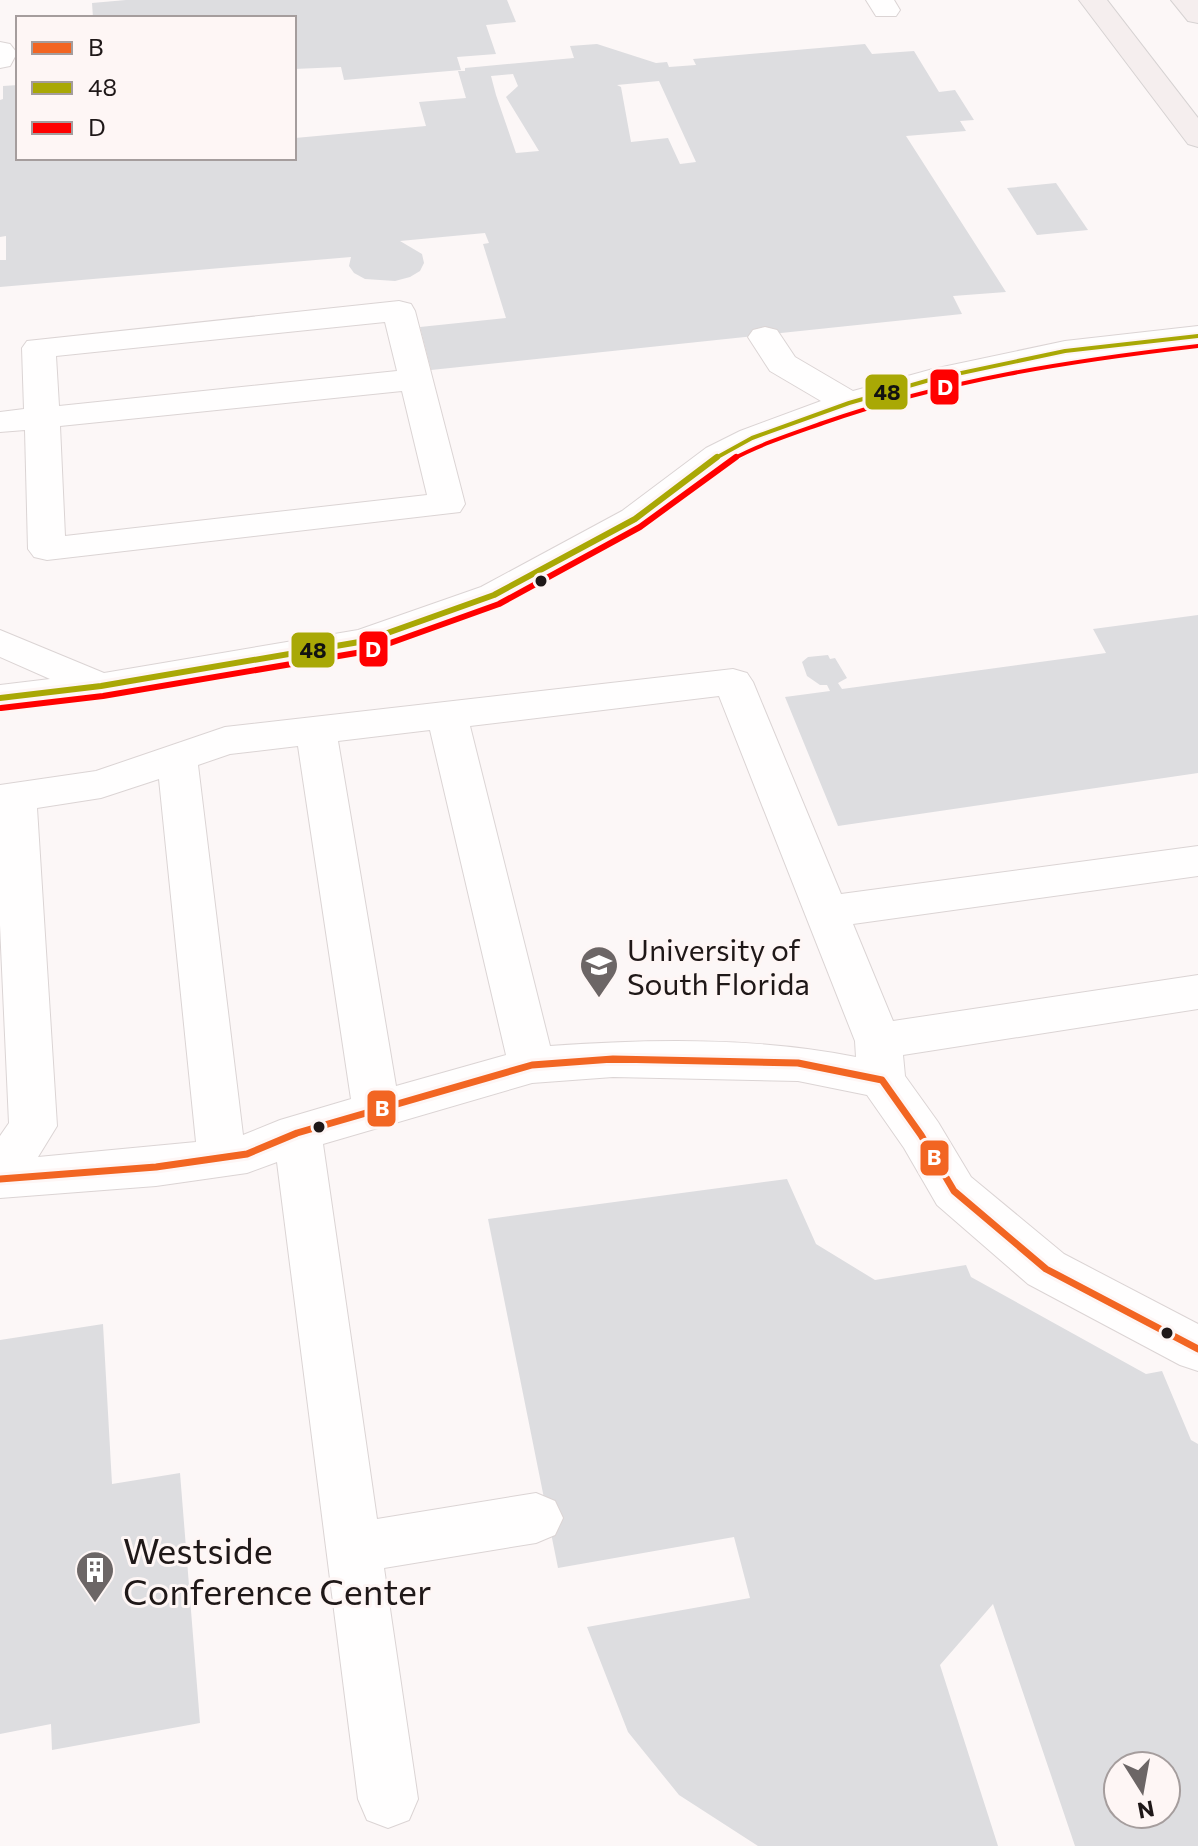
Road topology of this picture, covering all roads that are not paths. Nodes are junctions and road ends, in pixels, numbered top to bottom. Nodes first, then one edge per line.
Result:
1 (1093, 0) edge
2 (1185, 0) edge
3 (1198, 15) edge
4 (0, 50) edge
5 (0, 60) edge
6 (1198, 138) edge
7 (1198, 336) edge
8 (765, 337) dead end
9 (416, 379) junction
10 (849, 403) junction
11 (42, 418) junction
12 (0, 422) edge
13 (0, 642) edge
14 (101, 686) junction
15 (0, 698) edge
16 (447, 715) junction
17 (316, 731) junction
18 (177, 758) junction
19 (7, 798) edge
20 (1198, 861) edge
21 (827, 912) junction
22 (1198, 992) edge
23 (880, 1060) junction
24 (532, 1065) junction
25 (376, 1109) junction
26 (297, 1133) junction
27 (222, 1158) junction
28 (0, 1176) edge
29 (1198, 1349) edge
30 (536, 1518) dead end
31 (353, 1548) junction
32 (388, 1799) dead end

1 - 6 main road
2 - 3 main road
4 - 5 street
7 - 10 street
8 - 10 street
9 - 11 street
9 - 11 street
9 - 11 street
10 - 14 street
11 - 12 street
13 - 14 street
14 - 15 street
16 - 17 street
16 - 21 street
16 - 24 street
17 - 18 street
17 - 25 street
18 - 19 street
18 - 27 street
19 - 28 street
20 - 21 street
21 - 23 street
22 - 23 street
23 - 24 street
23 - 29 street
24 - 25 street
25 - 26 street
26 - 27 street
26 - 31 street
27 - 28 street
30 - 31 street
31 - 32 street

